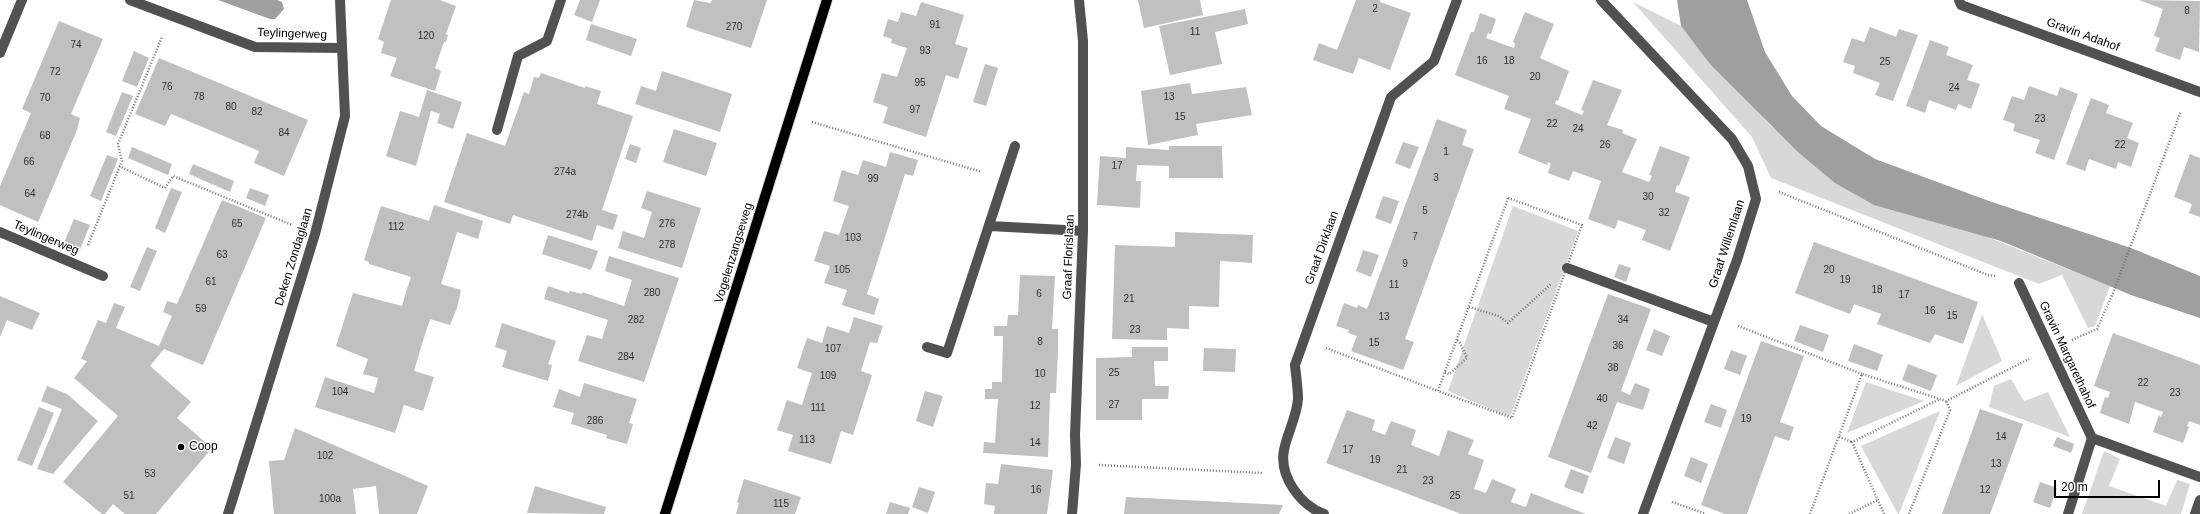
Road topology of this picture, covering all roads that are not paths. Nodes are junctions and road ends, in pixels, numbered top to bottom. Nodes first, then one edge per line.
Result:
1 (22, 0) edge
2 (130, 0) edge
3 (340, 0) edge
4 (561, 0) edge
5 (828, 0) edge
6 (1079, 0) edge
7 (1457, 0) edge
8 (1601, 0) edge
9 (1959, 0) edge
10 (342, 48) junction
11 (1, 49) edge
12 (2195, 90) edge
13 (497, 130) dead end
14 (1015, 146) dead end
15 (990, 226) junction
16 (1083, 231) junction
17 (0, 232) edge
18 (1565, 273) road end
19 (103, 276) dead end
20 (2019, 283) road end
21 (1715, 320) junction
22 (927, 347) dead end
23 (2092, 438) junction
24 (2200, 477) edge
25 (2200, 500) edge
26 (228, 514) edge
27 (665, 514) edge
28 (1072, 514) edge
29 (1324, 514) edge
30 (1643, 514) edge
31 (2068, 514) edge
32 (2195, 514) edge

1 - 11 street
2 - 10 street, Teylingerweg
3 - 10 street, Deken Zondaglaan
4 - 13 street
5 - 27 main road, Vogelenzangseweg
6 - 16 street, Graaf Florislaan
7 - 29 street, Graaf Dirklaan
8 - 21 street, Graaf Willemlaan
9 - 12 street, Gravin Adahof
10 - 26 street, Deken Zondaglaan
14 - 15 street
15 - 16 street
15 - 22 street
16 - 28 street, Graaf Florislaan
17 - 19 street, Teylingerweg
18 - 21 street
20 - 23 street, Gravin Margarethahof
21 - 30 street, Graaf Willemlaan
23 - 24 street
23 - 31 street
25 - 32 street

